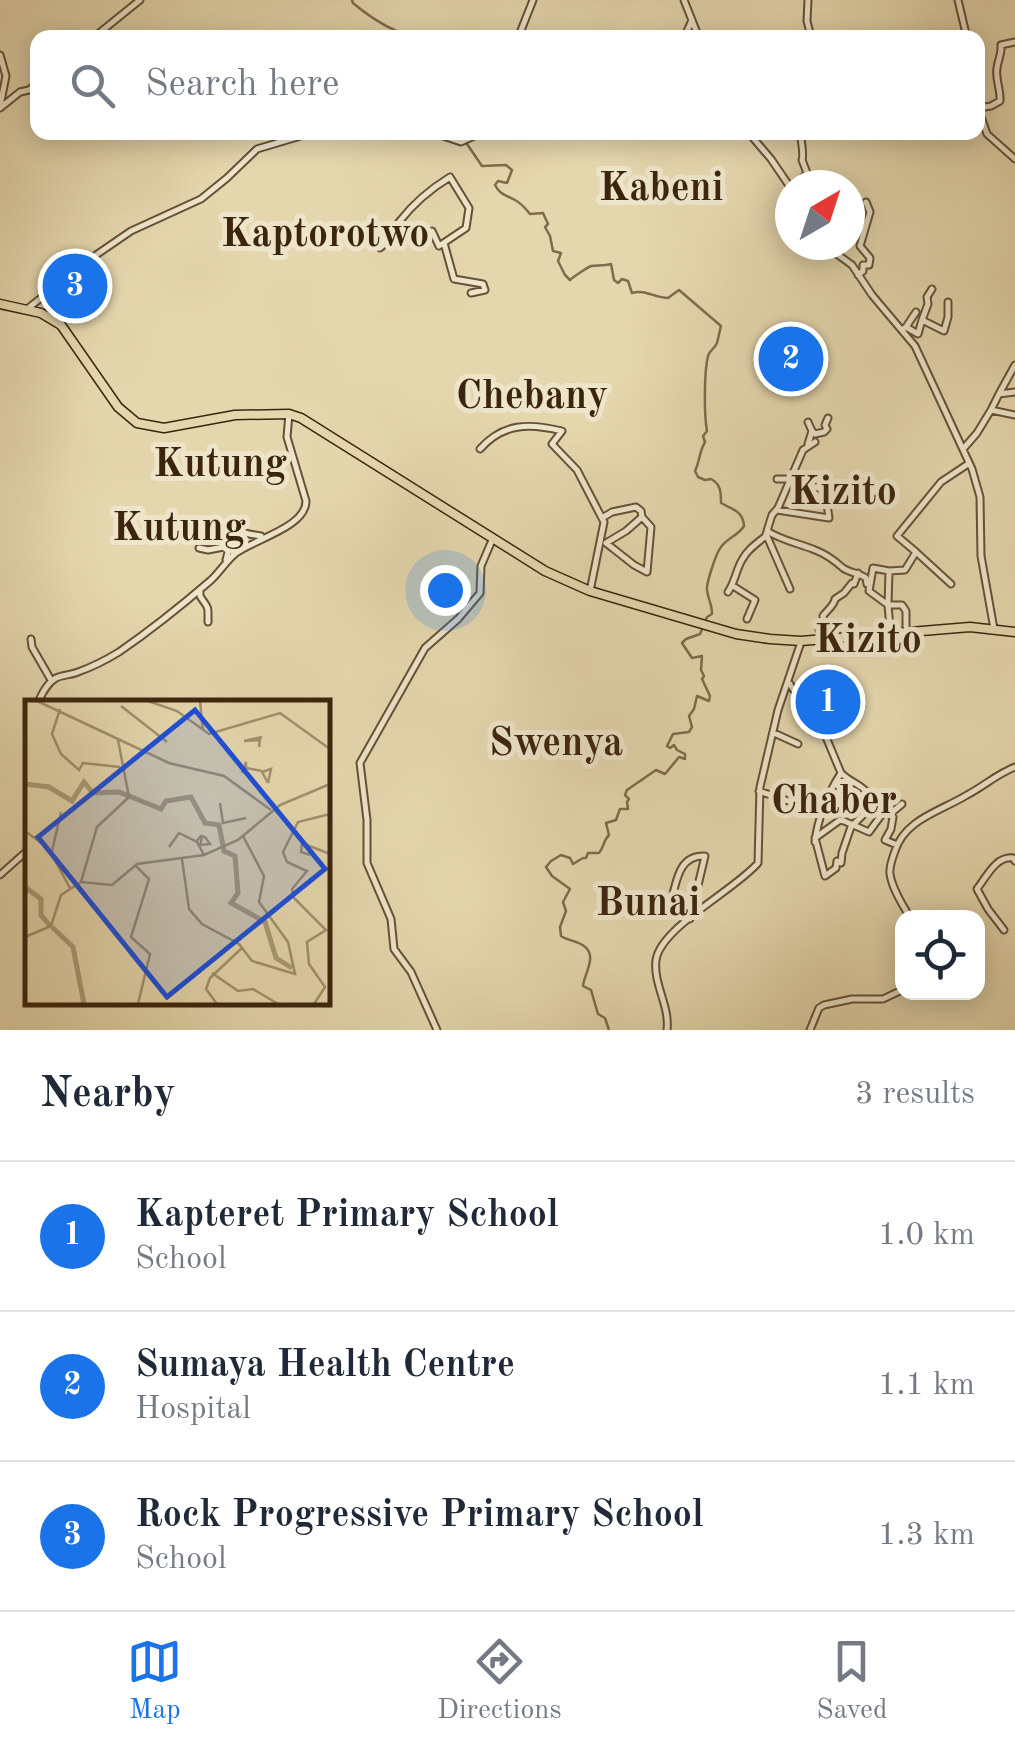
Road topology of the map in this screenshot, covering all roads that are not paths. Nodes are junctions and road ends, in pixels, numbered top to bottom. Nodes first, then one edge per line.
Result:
1 (140, 0) edge
2 (533, 0) edge
3 (684, 0) edge
4 (808, 0) edge
5 (958, 0) edge
6 (692, 20) junction
7 (103, 30) edge
8 (521, 30) edge
9 (688, 30) edge
10 (695, 30) edge
11 (809, 30) edge
12 (965, 30) edge
13 (1015, 42) edge
14 (0, 55) edge
15 (30, 89) edge
16 (0, 107) edge
17 (985, 107) edge
18 (985, 128) edge
19 (286, 140) edge
20 (755, 140) edge
21 (800, 140) edge
22 (1015, 159) edge
23 (778, 170) edge
24 (806, 170) edge
25 (866, 202) dead end
26 (432, 231) dead end
27 (444, 243) junction
28 (380, 248) dead end
29 (849, 260) edge
30 (858, 275) junction
31 (932, 289) dead end
32 (485, 290) junction
33 (471, 292) dead end
34 (487, 302) dead end
35 (948, 302) dead end
36 (0, 304) edge
37 (27, 309) junction
38 (916, 312) dead end
39 (922, 320) junction
40 (904, 328) junction
41 (1015, 365) edge
42 (1015, 392) edge
43 (999, 394) junction
44 (991, 410) junction
45 (288, 414) junction
46 (1015, 415) edge
47 (828, 418) dead end
48 (808, 422) dead end
49 (812, 431) junction
50 (815, 442) dead end
51 (807, 447) junction
52 (480, 449) dead end
53 (963, 449) junction
54 (969, 463) junction
55 (790, 478) junction
56 (777, 479) dead end
57 (594, 499) junction
58 (778, 510) junction
59 (612, 512) junction
60 (642, 517) junction
61 (602, 518) junction
62 (218, 524) dead end
63 (603, 531) junction
64 (620, 532) junction
65 (766, 534) junction
66 (264, 536) junction
67 (493, 538) junction
68 (199, 548) dead end
69 (916, 552) junction
70 (224, 566) junction
71 (889, 571) junction
72 (858, 573) junction
73 (870, 584) junction
74 (952, 584) dead end
75 (790, 589) dead end
76 (202, 590) junction
77 (590, 591) junction
78 (184, 602) junction
79 (888, 605) junction
80 (747, 619) dead end
81 (208, 622) dead end
82 (906, 626) dead end
83 (994, 629) junction
84 (819, 630) dead end
85 (1015, 632) edge
86 (885, 634) junction
87 (31, 639) dead end
88 (800, 642) junction
89 (52, 681) junction
90 (788, 681) junction
91 (39, 700) edge
92 (836, 720) dead end
93 (821, 725) junction
94 (774, 733) junction
95 (798, 744) dead end
96 (1015, 767) edge
97 (841, 773) junction
98 (760, 791) junction
99 (875, 803) junction
100 (902, 804) dead end
101 (821, 812) junction
102 (888, 812) junction
103 (852, 824) junction
104 (815, 840) junction
105 (896, 846) junction
106 (25, 853) edge
107 (1015, 861) edge
108 (0, 875) edge
109 (672, 898) dead end
110 (906, 910) edge
111 (690, 919) junction
112 (1004, 930) dead end
113 (895, 994) edge
114 (437, 1030) edge
115 (668, 1030) edge
116 (810, 1030) edge

1 - 7 street
2 - 8 street
3 - 6 street
4 - 11 street
5 - 12 street
6 - 9 street
6 - 10 street
13 - 17 street
14 - 16 street
15 - 16 street
18 - 22 street
19 - 37 street
20 - 23 street
21 - 24 street
25 - 30 street
26 - 27 street
27 - 28 street
27 - 32 street
29 - 30 street
30 - 40 street
31 - 39 street
32 - 33 street
32 - 34 street
35 - 39 street
36 - 37 main road
37 - 45 main road
38 - 40 street
39 - 40 street
40 - 53 street
41 - 43 street
42 - 43 street
43 - 44 street
44 - 46 street
44 - 53 street
45 - 66 street
45 - 67 main road
47 - 49 street
48 - 49 street
49 - 51 street
50 - 51 street
51 - 55 street
52 - 57 street
53 - 54 street
54 - 69 street
54 - 83 street
55 - 56 street
55 - 58 street
55 - 58 street
57 - 59 street
57 - 61 street
58 - 65 street
59 - 60 street
59 - 61 street
60 - 64 street
60 - 64 street
61 - 63 street
62 - 66 street
63 - 64 street
63 - 77 street
65 - 72 street
65 - 75 street
65 - 80 street
66 - 70 street
67 - 77 main road
67 - 114 street
68 - 70 street
69 - 71 street
69 - 74 street
70 - 76 street
70 - 78 street
71 - 73 street
71 - 79 street
72 - 73 street
72 - 84 street
73 - 79 street
76 - 78 street
76 - 81 street
77 - 88 main road
78 - 89 street
79 - 82 street
79 - 86 street
83 - 85 main road
83 - 86 main road
86 - 88 main road
87 - 89 street
88 - 90 street
89 - 91 street
90 - 93 street
90 - 94 street
92 - 93 street
93 - 97 street
94 - 95 street
94 - 98 street
96 - 105 street
97 - 99 street
97 - 101 street
98 - 101 street
98 - 111 street
99 - 102 street
99 - 103 street
100 - 102 street
101 - 104 street
102 - 103 street
102 - 105 street
103 - 104 street
103 - 104 street
105 - 110 street
106 - 108 street
107 - 112 street
109 - 111 street
111 - 115 street
113 - 116 street

